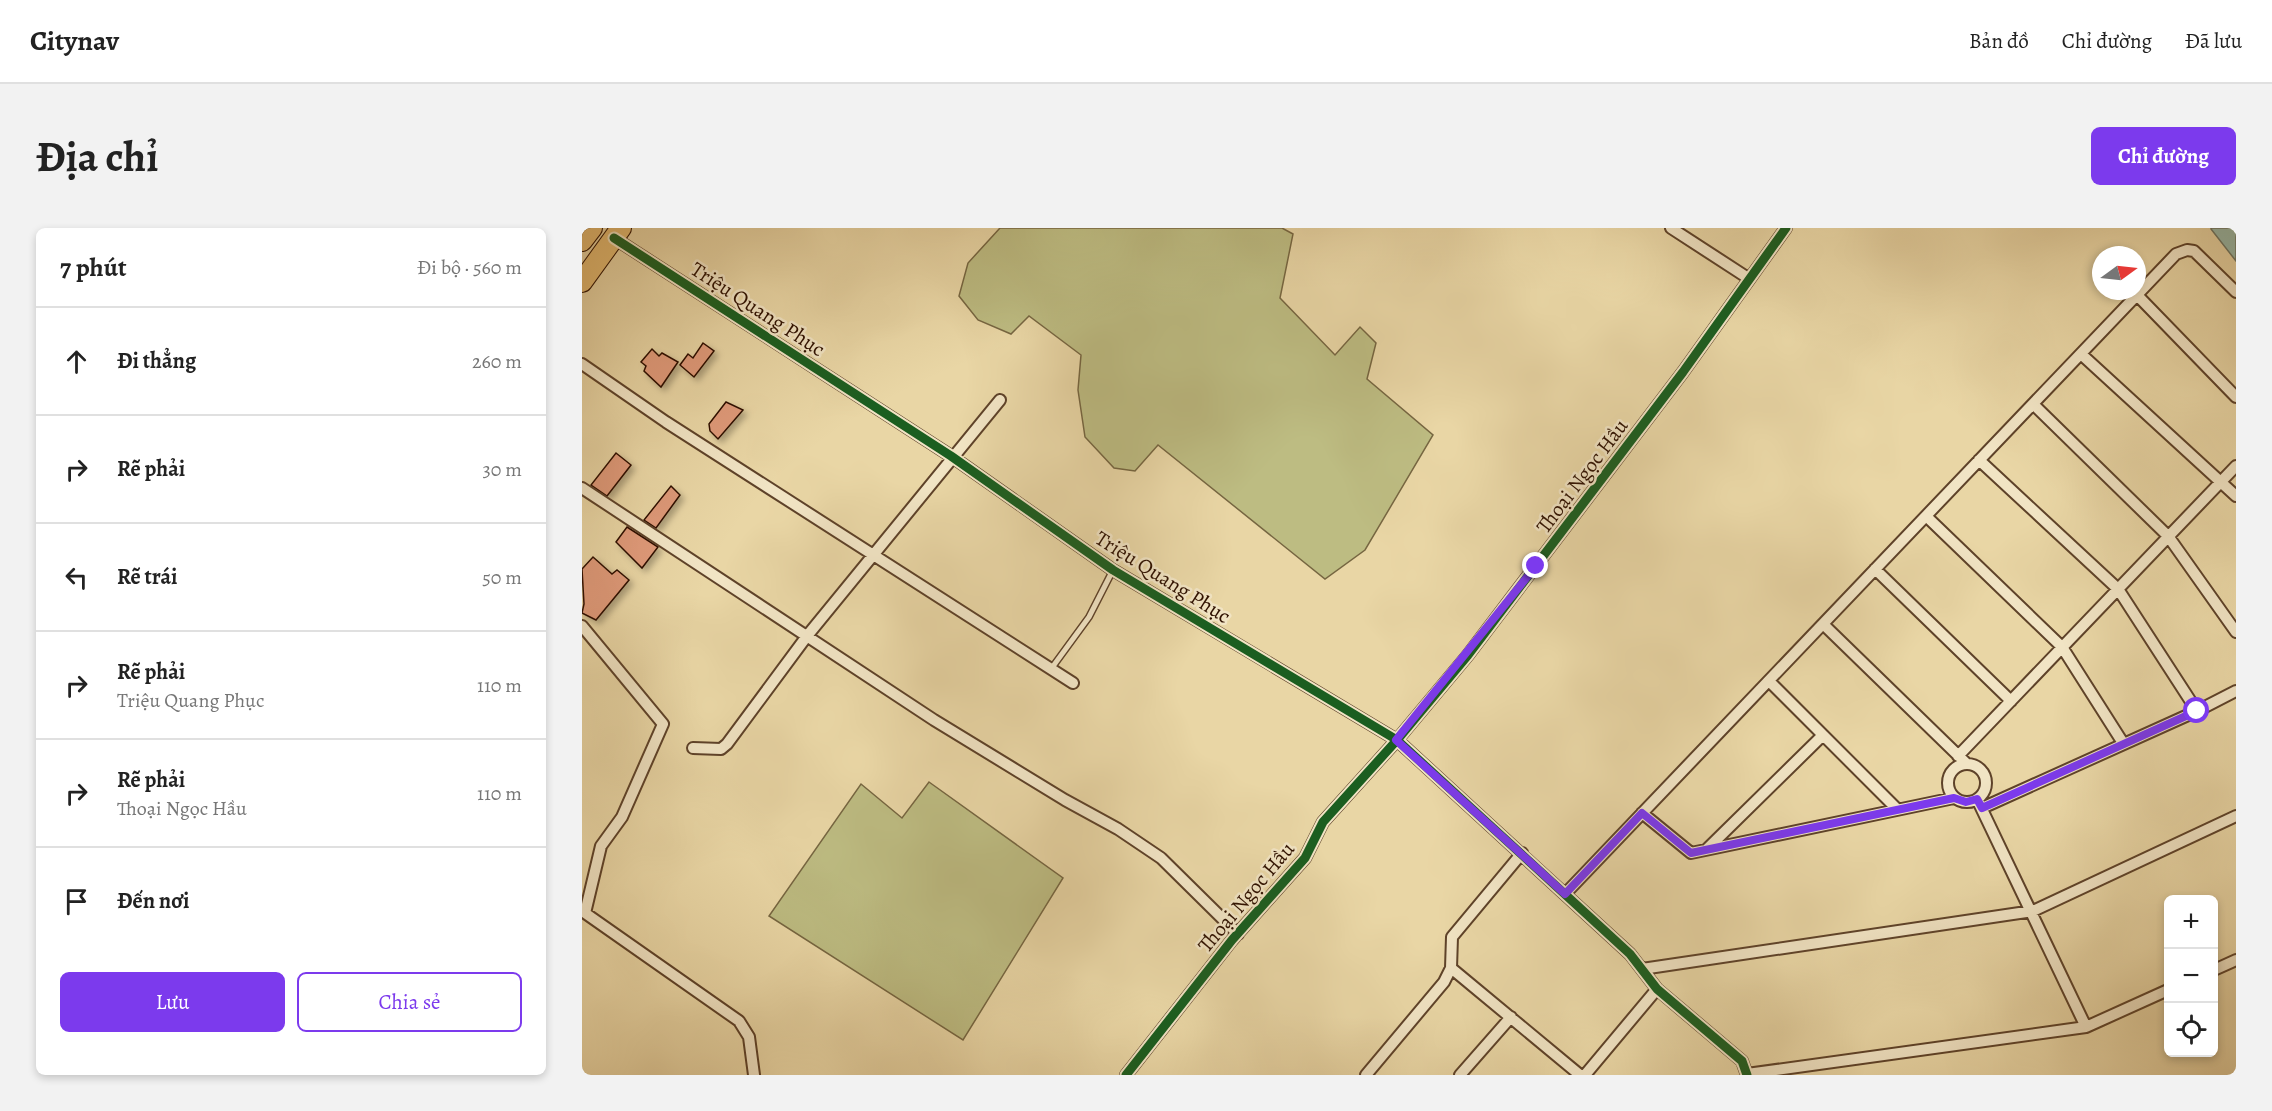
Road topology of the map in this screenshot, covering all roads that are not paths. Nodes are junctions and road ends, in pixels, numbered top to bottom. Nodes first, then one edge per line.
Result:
1 (592, 228) edge
2 (1671, 228) edge
3 (1786, 228) edge
4 (613, 231) edge
5 (582, 241) edge
6 (1748, 278) junction
7 (582, 282) edge
8 (2146, 286) edge
9 (2236, 292) edge
10 (2132, 300) edge
11 (2142, 300) edge
12 (2081, 354) junction
13 (582, 364) edge
14 (2236, 397) edge
15 (1000, 400) dead end
16 (2033, 404) junction
17 (951, 456) junction
18 (1979, 460) junction
19 (2236, 466) edge
20 (2222, 480) junction
21 (582, 488) edge
22 (2236, 496) edge
23 (1926, 516) junction
24 (2168, 536) junction
25 (874, 554) junction
26 (1875, 569) junction
27 (1113, 570) junction
28 (2118, 589) junction
29 (1823, 624) junction
30 (582, 626) edge
31 (2236, 632) edge
32 (807, 636) junction
33 (2062, 647) junction
34 (1051, 669) junction
35 (1770, 682) junction
36 (1073, 683) dead end
37 (2236, 691) edge
38 (2011, 701) junction
39 (2197, 711) junction
40 (1823, 735) junction
41 (1396, 740) junction
42 (2123, 743) junction
43 (693, 748) dead end
44 (1962, 760) junction
45 (1954, 798) junction
46 (1980, 804) junction
47 (1897, 808) junction
48 (1642, 813) junction
49 (2236, 816) edge
50 (1706, 850) junction
51 (1522, 853) junction
52 (1565, 894) junction
53 (2033, 911) junction
54 (1238, 934) junction
55 (2236, 960) edge
56 (1451, 968) junction
57 (2218, 968) edge
58 (1642, 969) junction
59 (1657, 988) junction
60 (2164, 992) edge
61 (1511, 1017) junction
62 (2086, 1027) junction
63 (754, 1075) edge
64 (1126, 1075) edge
65 (1366, 1075) edge
66 (1460, 1075) edge
67 (1580, 1075) edge
68 (1585, 1075) edge
69 (1747, 1075) edge

1 - 5 highway
2 - 6 street
3 - 6 street, Thoại Ngọc Hầu
4 - 7 highway
4 - 17 street, Triệu Quang Phục
6 - 41 street, Thoại Ngọc Hầu
8 - 9 street
10 - 12 street
11 - 14 street
12 - 16 street
12 - 20 street
13 - 25 street
15 - 17 street
16 - 18 street
16 - 24 street
17 - 25 street
17 - 27 street, Triệu Quang Phục
18 - 23 street
18 - 28 street
19 - 20 street
20 - 22 street
20 - 24 street
21 - 32 street
23 - 26 street
23 - 33 street
24 - 28 street
24 - 31 street
25 - 32 street
25 - 34 street
26 - 29 street
26 - 38 street
27 - 34 lane
27 - 41 street, Triệu Quang Phục
28 - 33 street
28 - 39 street
29 - 35 street
29 - 44 street
30 - 63 street
32 - 43 street
32 - 54 street
33 - 38 street
33 - 42 street
34 - 36 street
35 - 40 street
35 - 48 street
37 - 39 street
38 - 44 street
39 - 42 street
40 - 47 street
40 - 50 street
41 - 51 street, Triệu Quang Phục
41 - 54 street, Thoại Ngọc Hầu
42 - 46 street
44 - 45 street
44 - 46 street
45 - 46 street
45 - 47 street
46 - 53 street
47 - 50 street
48 - 50 street
48 - 52 street
49 - 53 street
51 - 52 street, Triệu Quang Phục
51 - 56 street
52 - 58 street, Triệu Quang Phục
53 - 58 street
53 - 62 street
54 - 64 street, Thoại Ngọc Hầu
55 - 57 street
56 - 61 street
56 - 65 street
58 - 59 street, Triệu Quang Phục
59 - 68 street
59 - 69 street, Triệu Quang Phục
60 - 62 street
61 - 66 street
61 - 67 street
62 - 69 street

